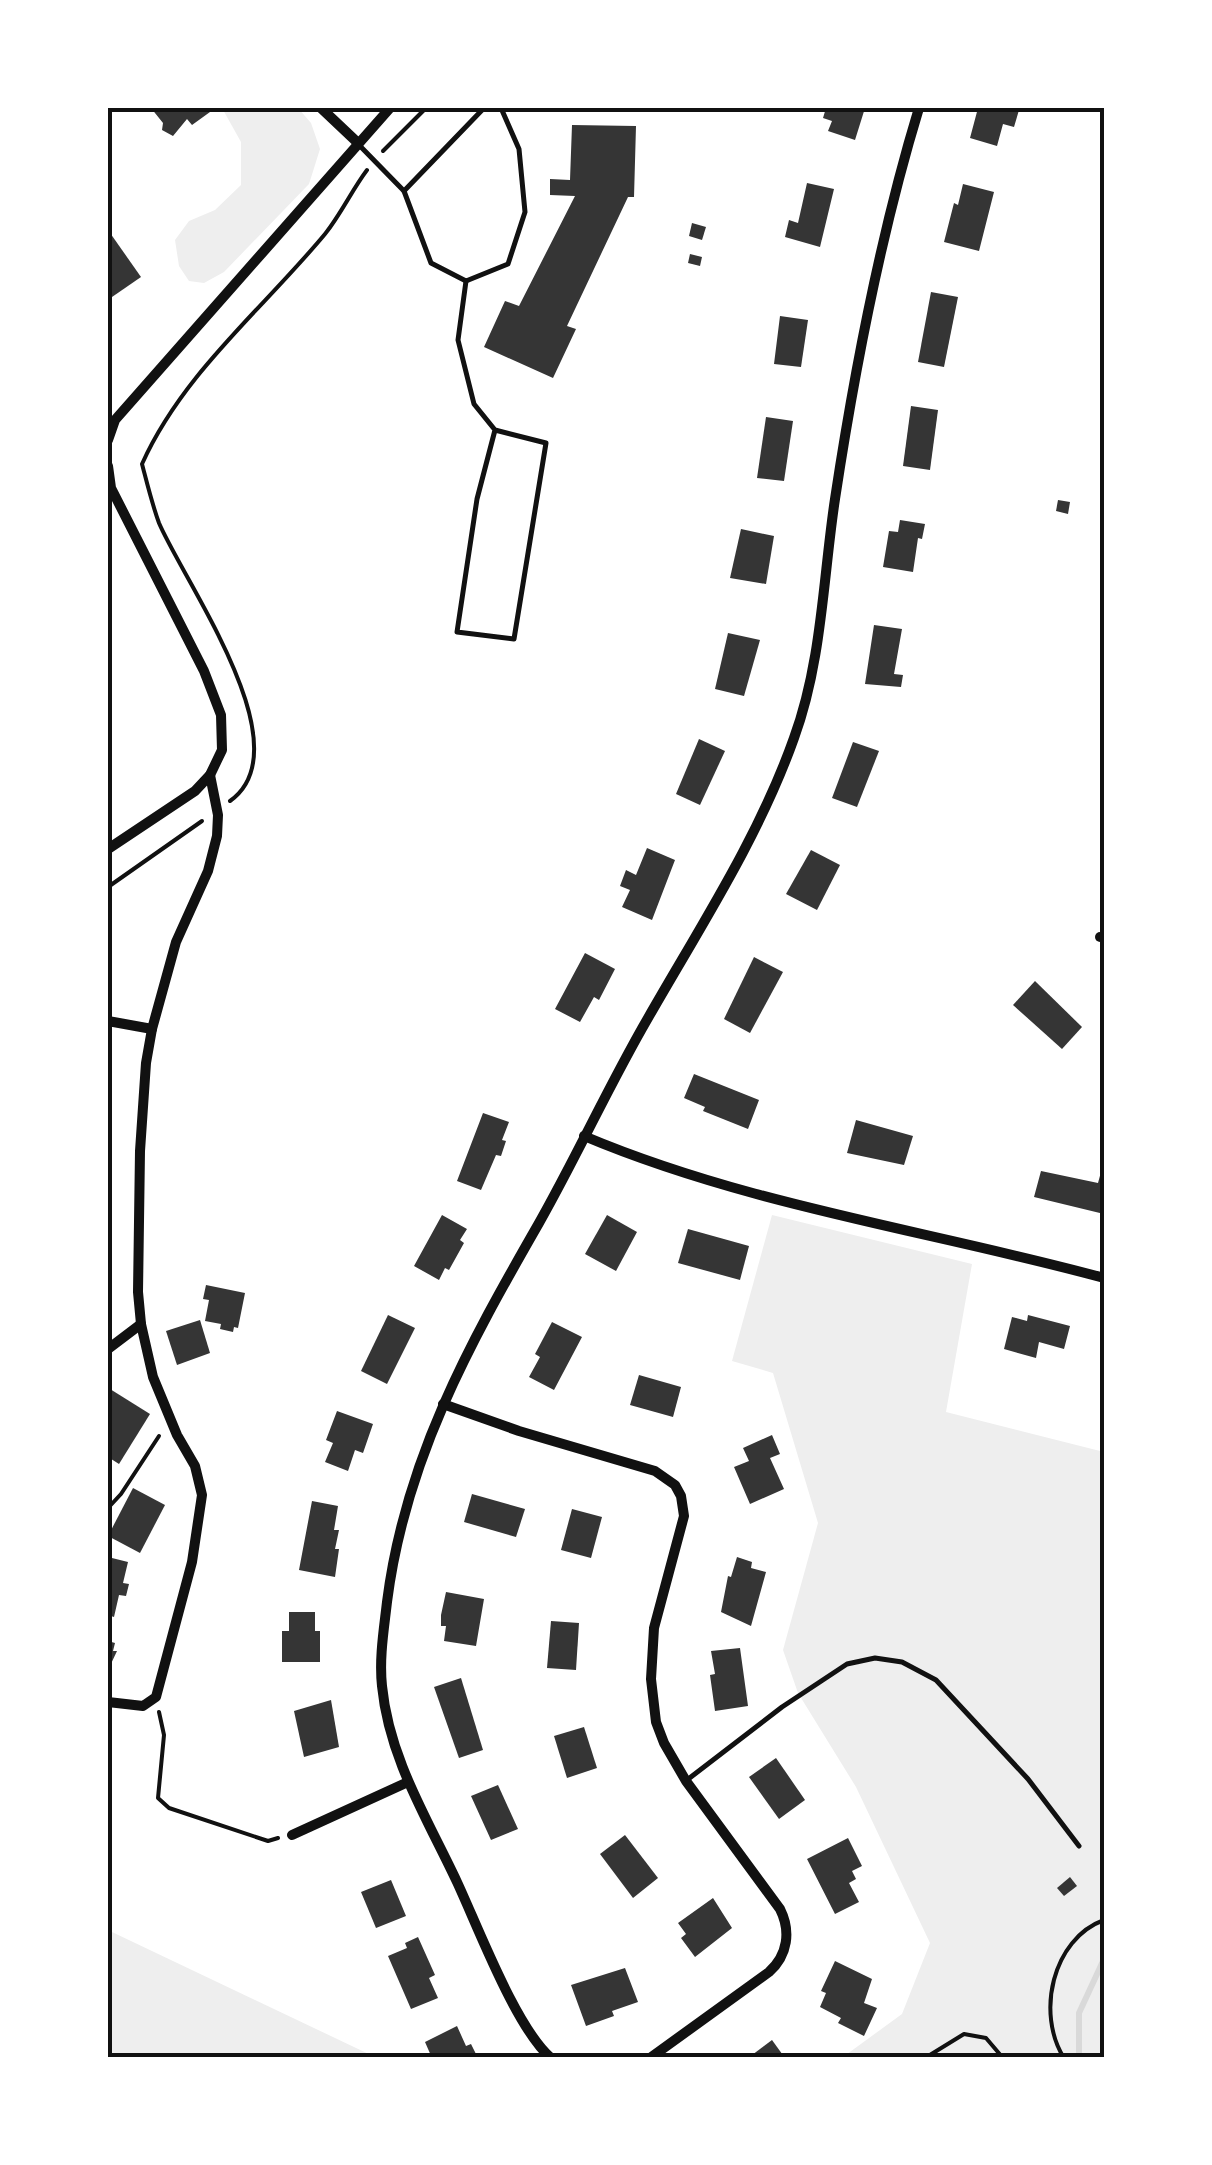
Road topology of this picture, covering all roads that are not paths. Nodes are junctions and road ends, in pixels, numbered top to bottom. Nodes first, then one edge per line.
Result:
1 (321, 108) edge
2 (390, 108) edge
3 (484, 108) edge
4 (501, 108) edge
5 (919, 108) edge
6 (358, 144) junction
7 (404, 192) junction
8 (466, 282) junction
9 (111, 418) edge
10 (496, 430) junction
11 (108, 440) edge
12 (108, 466) edge
13 (210, 775) junction
14 (108, 849) edge
15 (108, 1020) edge
16 (152, 1029) junction
17 (584, 1136) junction
18 (1104, 1278) edge
19 (141, 1324) junction
20 (108, 1349) edge
21 (443, 1404) junction
22 (108, 1702) edge
23 (686, 1781) junction
24 (408, 1782) junction
25 (292, 1835) road end
26 (1079, 1846) dead end
27 (550, 2058) edge
28 (650, 2058) edge

1 - 6 street
2 - 6 street
3 - 7 lane
4 - 8 lane
5 - 17 street
6 - 7 lane
6 - 9 street
7 - 8 lane
8 - 10 lane
9 - 11 street
10 - 10 lane
12 - 13 street
13 - 14 street
13 - 16 street
15 - 16 street
16 - 19 street
17 - 18 street
17 - 21 street
19 - 20 street
19 - 22 street
21 - 23 street
21 - 24 street
23 - 26 lane
23 - 28 street
24 - 25 street
24 - 27 street

